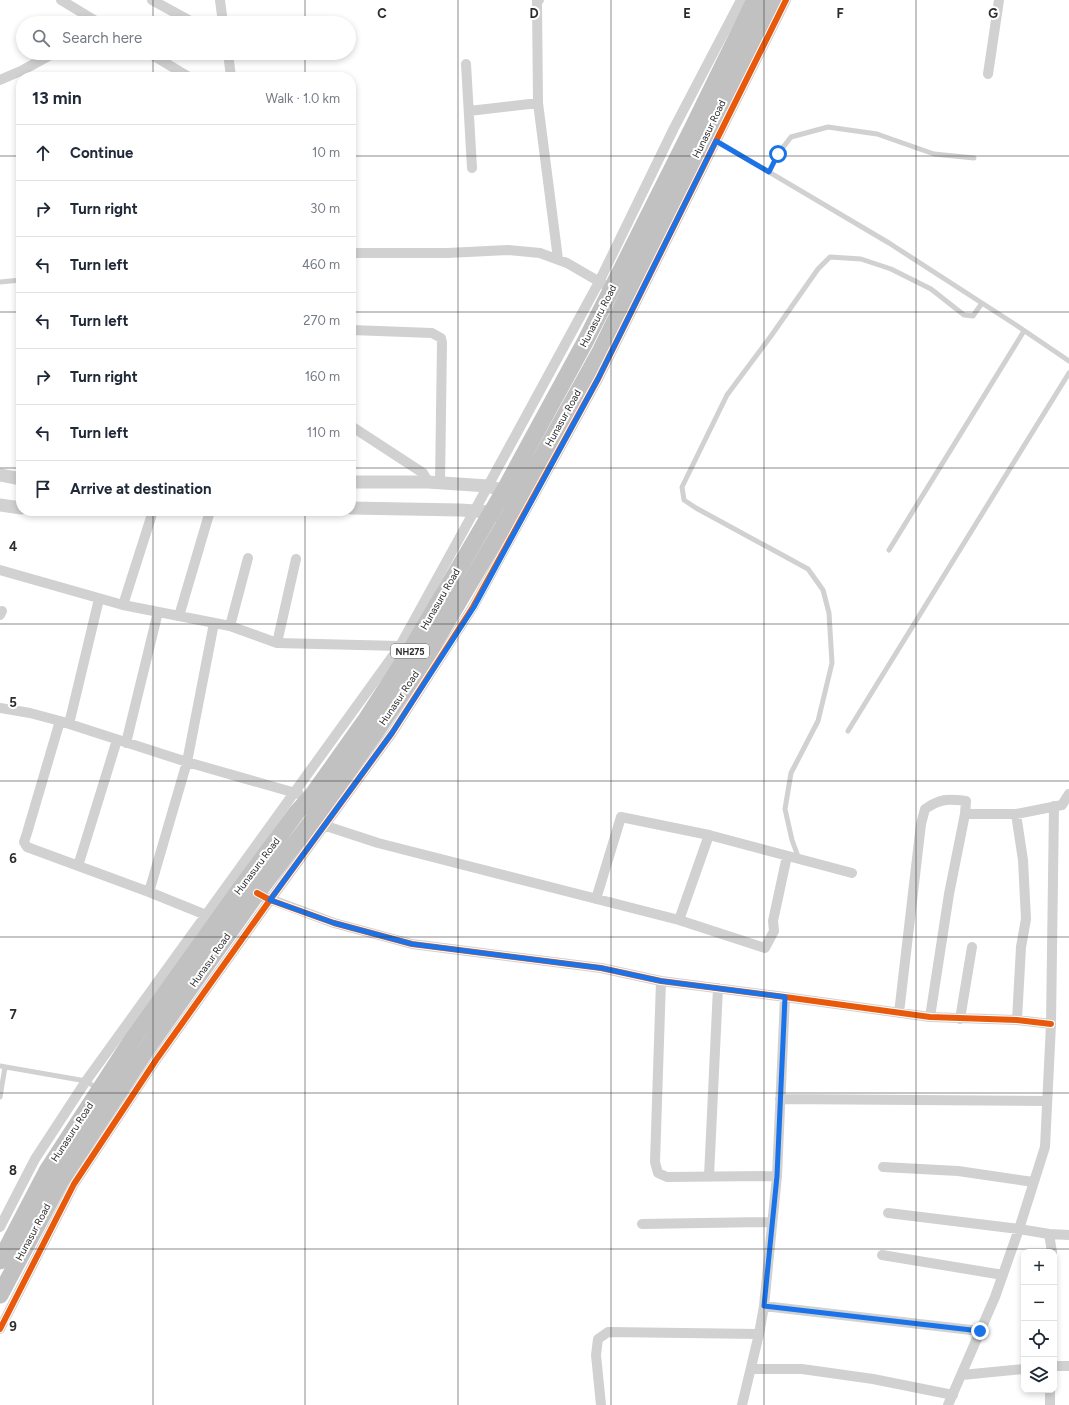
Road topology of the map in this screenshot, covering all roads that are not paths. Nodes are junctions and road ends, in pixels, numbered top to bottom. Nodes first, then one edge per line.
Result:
1 (61, 0) edge
2 (152, 0) edge
3 (220, 0) edge
4 (539, 0) edge
5 (741, 0) edge
6 (755, 0) edge
7 (773, 0) edge
8 (786, 0) edge
9 (999, 0) edge
10 (163, 3) edge
11 (87, 16) edge
12 (183, 16) edge
13 (222, 16) edge
14 (41, 60) edge
15 (161, 60) edge
16 (229, 60) edge
17 (466, 64) dead end
18 (18, 72) edge
19 (181, 72) edge
20 (230, 72) edge
21 (16, 73) edge
22 (988, 74) dead end
23 (0, 80) edge
24 (538, 103) junction
25 (469, 111) junction
26 (711, 138) junction
27 (974, 158) dead end
28 (472, 168) dead end
29 (769, 172) junction
30 (356, 253) edge
31 (558, 259) junction
32 (16, 280) edge
33 (0, 282) edge
34 (606, 285) junction
35 (982, 303) junction
36 (356, 330) edge
37 (1024, 331) junction
38 (1069, 361) edge
39 (1069, 373) edge
40 (356, 429) edge
41 (0, 475) edge
42 (16, 478) edge
43 (356, 482) edge
44 (434, 483) junction
45 (496, 488) junction
46 (517, 502) junction
47 (0, 506) edge
48 (16, 508) edge
49 (356, 508) edge
50 (474, 511) junction
51 (492, 512) junction
52 (151, 516) edge
53 (209, 516) edge
54 (507, 520) junction
55 (889, 550) dead end
56 (248, 558) dead end
57 (296, 559) dead end
58 (0, 570) edge
59 (99, 599) junction
60 (123, 605) junction
61 (158, 612) junction
62 (179, 616) junction
63 (214, 623) junction
64 (230, 626) junction
65 (277, 643) junction
66 (404, 649) junction
67 (0, 708) edge
68 (65, 723) junction
69 (848, 731) dead end
70 (121, 742) junction
71 (187, 762) junction
72 (294, 793) junction
73 (1069, 794) edge
74 (311, 797) junction
75 (1054, 806) junction
76 (297, 812) junction
77 (965, 814) junction
78 (1016, 814) junction
79 (319, 823) junction
80 (709, 835) junction
81 (787, 856) junction
82 (799, 859) junction
83 (78, 866) junction
84 (852, 873) dead end
85 (150, 892) junction
86 (263, 897) junction
87 (596, 899) junction
88 (211, 919) junction
89 (679, 920) junction
90 (972, 947) dead end
91 (661, 981) junction
92 (718, 988) junction
93 (785, 997) junction
94 (899, 1013) junction
95 (930, 1017) junction
96 (960, 1019) junction
97 (1016, 1020) junction
98 (1051, 1024) junction
99 (2, 1066) edge
100 (92, 1085) junction
101 (0, 1097) edge
102 (780, 1099) junction
103 (1047, 1101) junction
104 (883, 1167) dead end
105 (709, 1176) junction
106 (777, 1176) junction
107 (1033, 1182) junction
108 (888, 1213) dead end
109 (772, 1222) junction
110 (642, 1224) dead end
111 (0, 1227) edge
112 (1019, 1228) junction
113 (1049, 1234) junction
114 (1069, 1235) edge
115 (1052, 1249) edge
116 (882, 1255) dead end
117 (0, 1261) edge
118 (1003, 1275) junction
119 (0, 1295) edge
120 (764, 1306) junction
121 (0, 1329) edge
122 (980, 1331) junction
123 (759, 1334) junction
124 (1057, 1366) edge
125 (1069, 1366) edge
126 (751, 1369) junction
127 (1021, 1369) edge
128 (962, 1375) junction
129 (1050, 1393) edge
130 (953, 1395) junction
131 (602, 1405) edge
132 (742, 1405) edge
133 (948, 1405) edge
134 (1050, 1405) edge

1 - 11 street
2 - 10 street
3 - 13 street
4 - 24 street
5 - 34 street
6 - 34 highway, Hunasuru Road / NH275
7 - 26 highway, Hunasur Road / NH275
8 - 26 street
9 - 22 street
10 - 12 street
14 - 18 street
15 - 19 street
16 - 20 street
17 - 25 street
21 - 23 street
24 - 25 street
24 - 31 street
25 - 28 street
26 - 29 lane
26 - 46 highway, Hunasur Road / NH275
26 - 79 street
27 - 29 lane
29 - 35 lane
30 - 31 street
31 - 34 street
32 - 33 lane
34 - 45 highway, Hunasuru Road / NH275
35 - 37 lane
35 - 82 lane
36 - 44 street
37 - 38 lane
37 - 55 lane
39 - 69 lane
40 - 44 street
41 - 42 street
43 - 44 street
44 - 45 street
45 - 46 street
45 - 50 street
45 - 51 highway, Hunasuru Road / NH275
46 - 54 highway, Hunasur Road / NH275
47 - 48 street
49 - 50 street
50 - 51 street
50 - 66 street
51 - 54 street
51 - 66 highway, Hunasuru Road / NH275
52 - 60 street
53 - 62 street
54 - 79 highway, Hunasur Road / NH275
56 - 64 street
57 - 65 street
58 - 59 street
59 - 60 street
59 - 68 street
60 - 61 street
61 - 62 street
61 - 70 street
62 - 63 street
63 - 64 street
63 - 71 street
64 - 65 street
65 - 66 street
66 - 72 street
66 - 74 highway, Hunasuru Road / NH275
67 - 68 street
68 - 70 street
68 - 83 street
70 - 71 street
70 - 83 street
71 - 72 street
71 - 85 street
72 - 74 street
72 - 88 street
73 - 75 street
74 - 76 highway, Hunasuru Road / NH275
75 - 78 street
75 - 98 street
76 - 79 street
76 - 88 highway, Hunasuru Road / NH275
77 - 78 street
77 - 94 street
77 - 95 street
78 - 97 street
79 - 86 highway, Hunasur Road / NH275
79 - 87 street
80 - 81 street
80 - 87 street
80 - 89 street
81 - 82 street
81 - 89 street
82 - 84 street
83 - 85 street
85 - 88 street
86 - 91 street
86 - 119 highway, Hunasur Road / NH275
86 - 121 street
87 - 89 street
88 - 100 highway, Hunasuru Road / NH275
90 - 96 street
91 - 92 street
91 - 105 street
92 - 93 street
92 - 105 street
93 - 94 street
93 - 102 street
94 - 95 street
95 - 96 street
96 - 97 street
97 - 98 street
98 - 103 street
99 - 100 lane
99 - 101 lane
100 - 111 street
100 - 117 highway, Hunasuru Road / NH275
102 - 103 street
102 - 106 street
103 - 107 street
104 - 107 street
105 - 106 street
106 - 109 street
107 - 112 street
108 - 112 street
109 - 110 street
109 - 120 street
112 - 113 street
112 - 118 street
113 - 114 street
113 - 115 street
116 - 118 street
118 - 122 street
120 - 122 street
120 - 123 street
122 - 128 street
123 - 126 street
123 - 131 street
124 - 125 street
126 - 130 street
126 - 132 street
127 - 128 street
128 - 130 street
129 - 134 street
130 - 133 street

